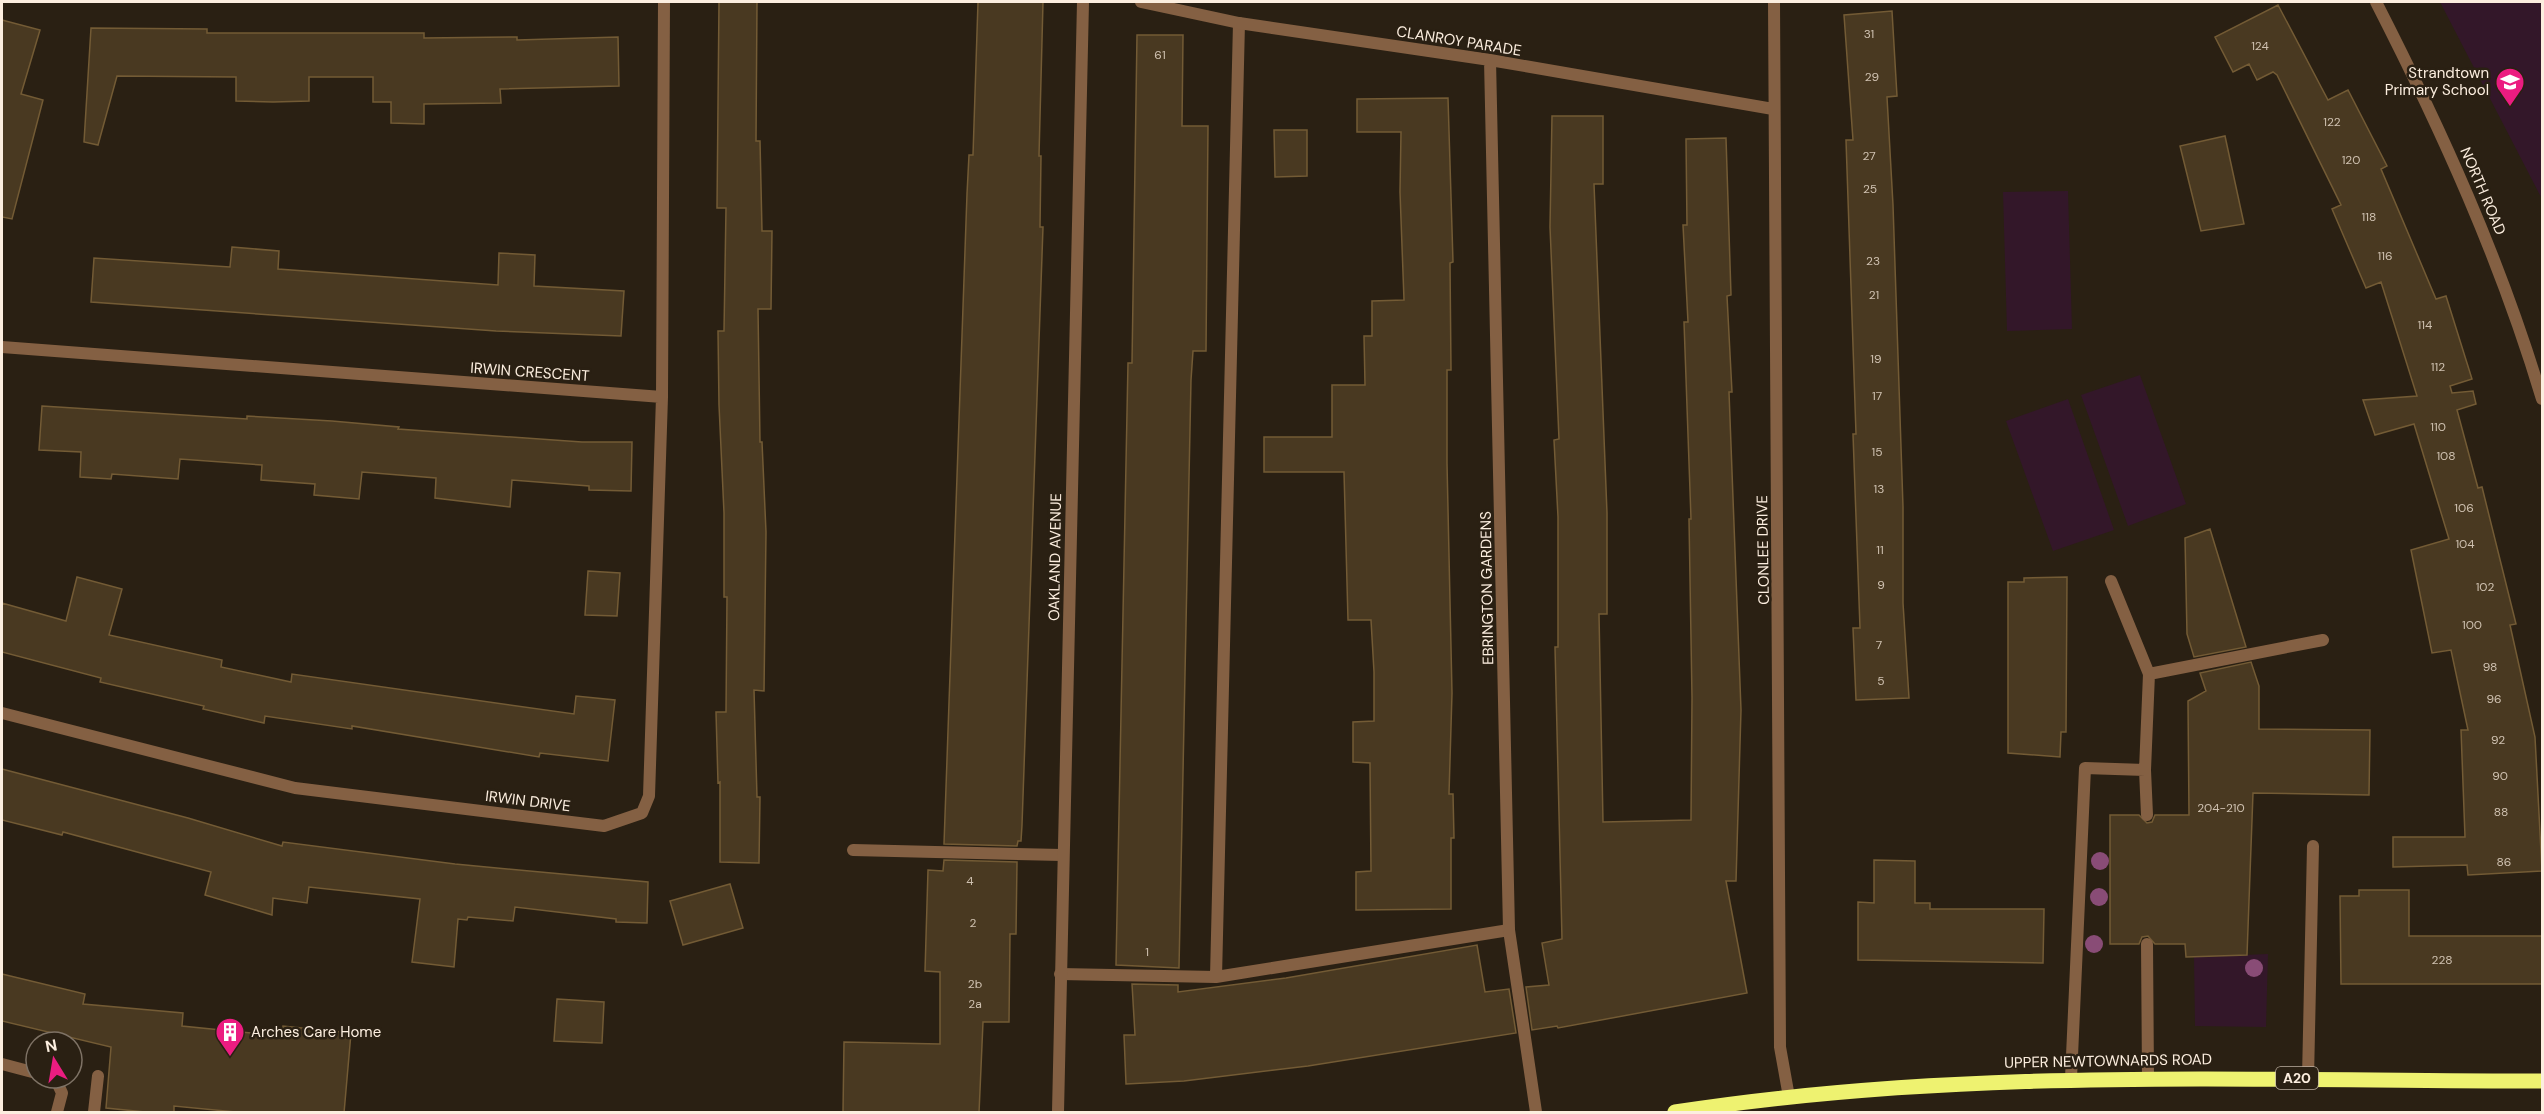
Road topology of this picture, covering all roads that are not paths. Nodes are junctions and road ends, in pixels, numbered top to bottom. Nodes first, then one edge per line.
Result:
1 (664, 2) edge
2 (1083, 2) edge
3 (1141, 2) edge
4 (1773, 2) edge
5 (2376, 2) edge
6 (1239, 23) junction
7 (1490, 60) junction
8 (1773, 109) junction
9 (2, 347) edge
10 (2538, 366) edge
11 (662, 397) junction
12 (2542, 399) edge
13 (2111, 581) dead end
14 (2323, 640) dead end
15 (2149, 674) junction
16 (2, 713) edge
17 (2145, 770) junction
18 (2147, 815) dead end
19 (2313, 846) dead end
20 (853, 850) dead end
21 (1062, 855) junction
22 (1509, 930) junction
23 (2147, 944) dead end
24 (1060, 974) junction
25 (1216, 977) junction
26 (2, 1064) edge
27 (24, 1070) edge
28 (98, 1076) dead end
29 (2072, 1078) junction
30 (2148, 1078) junction
31 (2308, 1078) junction
32 (2542, 1081) edge
33 (61, 1090) edge
34 (1789, 1097) junction
35 (57, 1113) edge
36 (94, 1113) edge
37 (1058, 1113) edge
38 (1536, 1113) edge
39 (1675, 1113) edge

1 - 11 street
2 - 21 street, OAKLAND AVENUE
3 - 6 street, CLANROY PARADE
4 - 8 street, CLONLEE DRIVE
5 - 10 street, NORTH ROAD
6 - 7 street, CLANROY PARADE
6 - 25 street
7 - 8 street, CLANROY PARADE
7 - 22 street, EBRINGTON GARDENS
8 - 34 street, CLONLEE DRIVE
9 - 11 street, IRWIN CRESCENT
10 - 12 street, NORTH ROAD
11 - 16 street, IRWIN DRIVE
13 - 15 street
14 - 15 street
15 - 17 street
17 - 18 street
17 - 29 street
19 - 31 street
20 - 21 street
21 - 24 street, OAKLAND AVENUE
22 - 25 street
22 - 38 street, EBRINGTON GARDENS
23 - 30 street
24 - 25 street
24 - 37 street, OAKLAND AVENUE
26 - 27 street
28 - 36 street
29 - 30 main road, UPPER NEWTOWNARDS ROAD / A20
29 - 34 main road, UPPER NEWTOWNARDS ROAD / A20
30 - 31 main road, UPPER NEWTOWNARDS ROAD / A20
31 - 32 main road, UPPER NEWTOWNARDS ROAD / A20
33 - 35 street
34 - 39 main road, UPPER NEWTOWNARDS ROAD / A20

